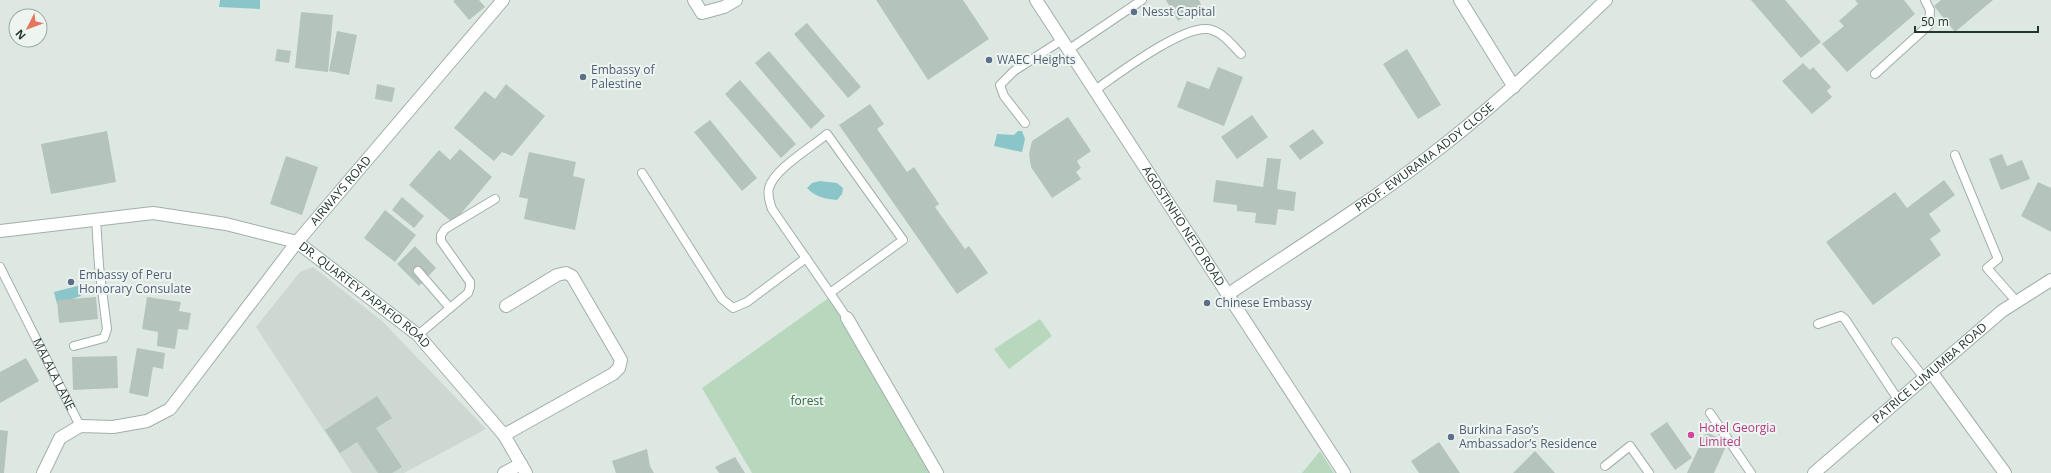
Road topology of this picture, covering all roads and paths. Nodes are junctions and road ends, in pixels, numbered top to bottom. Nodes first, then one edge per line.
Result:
1 (503, 0) edge
2 (694, 0) edge
3 (736, 0) edge
4 (1036, 0) edge
5 (1142, 0) edge
6 (1460, 0) edge
7 (1606, 0) edge
8 (1925, 0) edge
9 (1065, 45) junction
10 (1241, 54) dead end
11 (1875, 74) dead end
12 (1514, 87) junction
13 (1095, 90) junction
14 (1025, 123) dead end
15 (1955, 156) dead end
16 (642, 173) dead end
17 (495, 199) dead end
18 (96, 219) junction
19 (0, 231) edge
20 (297, 242) junction
21 (806, 258) junction
22 (0, 267) edge
23 (418, 271) dead end
24 (2051, 280) edge
25 (830, 293) junction
26 (1227, 294) junction
27 (2017, 302) junction
28 (506, 306) dead end
29 (450, 308) junction
30 (847, 318) joint
31 (1818, 324) dead end
32 (418, 335) junction
33 (1896, 342) dead end
34 (74, 346) dead end
35 (1929, 376) junction
36 (1899, 401) junction
37 (1710, 413) dead end
38 (80, 426) junction
39 (504, 435) junction
40 (1605, 466) dead end
41 (524, 468) edge
42 (43, 473) edge
43 (504, 473) edge
44 (937, 473) edge
45 (1344, 473) edge
46 (1649, 473) edge
47 (1752, 473) edge
48 (1814, 473) edge
49 (2005, 473) edge

1 - 20 street, AIRWAYS ROAD
2 - 3 street
4 - 9 street, AGOSTINHO NETO ROAD
5 - 9 lane
6 - 12 street
7 - 12 street, PROF. EWURAMA ADDY CLOSE
8 - 11 lane
9 - 13 street, AGOSTINHO NETO ROAD
9 - 14 lane
10 - 13 lane
12 - 26 street, PROF. EWURAMA ADDY CLOSE
13 - 26 street, AGOSTINHO NETO ROAD
15 - 27 lane
16 - 21 lane
17 - 29 lane
18 - 19 street, DR. QUARTEY PAPAFIO ROAD
18 - 20 street, DR. QUARTEY PAPAFIO ROAD
18 - 34 lane
20 - 32 street, DR. QUARTEY PAPAFIO ROAD
20 - 38 street, AIRWAYS ROAD
21 - 25 lane
21 - 25 lane
22 - 38 lane, MALALA LANE
23 - 29 lane
24 - 27 street, PATRICE LUMUMBA ROAD
25 - 30 lane
26 - 45 street, AGOSTINHO NETO ROAD
27 - 35 street, PATRICE LUMUMBA ROAD
28 - 39 street
29 - 32 lane
30 - 44 street
31 - 36 lane
32 - 39 street, DR. QUARTEY PAPAFIO ROAD
33 - 35 lane
35 - 36 street, PATRICE LUMUMBA ROAD
35 - 49 street
36 - 48 street, PATRICE LUMUMBA ROAD
37 - 47 lane
38 - 42 street
39 - 41 street, DR. QUARTEY PAPAFIO ROAD
40 - 46 lane
41 - 43 street

